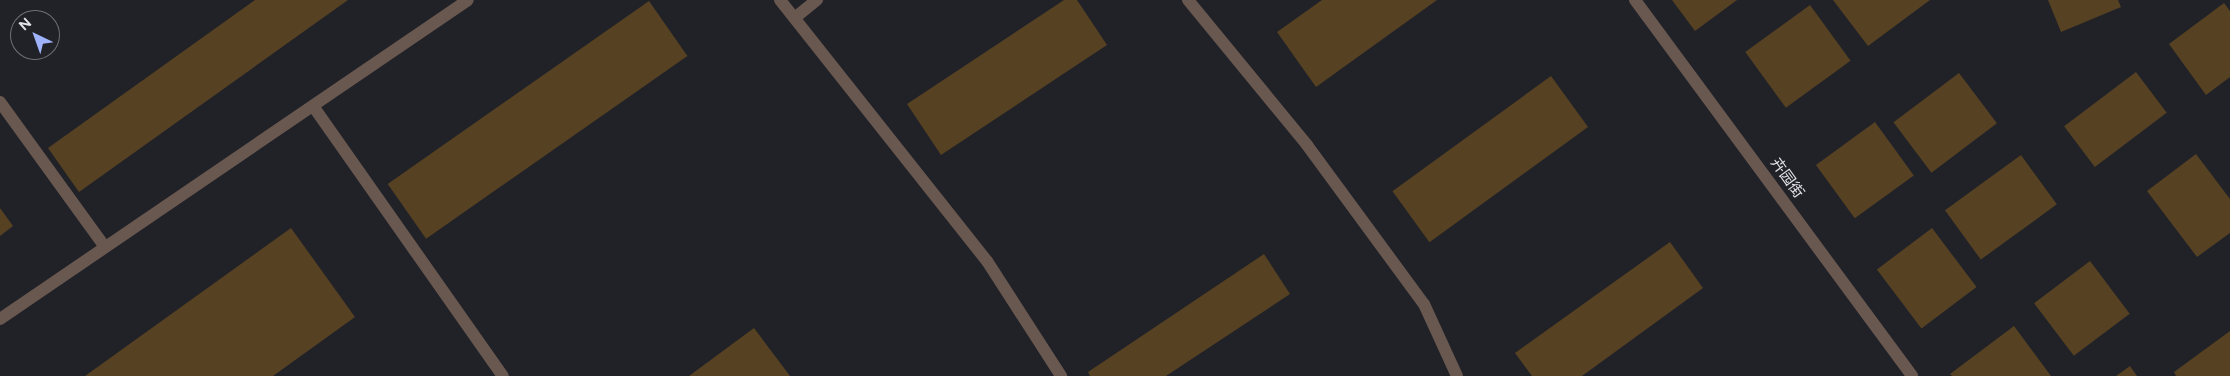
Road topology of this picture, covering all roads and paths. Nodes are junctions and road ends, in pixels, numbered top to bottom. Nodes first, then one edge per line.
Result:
1 (468, 0) edge
2 (780, 0) edge
3 (817, 0) edge
4 (1188, 0) edge
5 (1635, 0) edge
6 (797, 16) junction
7 (0, 102) edge
8 (313, 106) junction
9 (105, 247) junction
10 (0, 319) edge
11 (503, 376) edge
12 (1061, 376) edge
13 (1457, 376) edge
14 (1912, 376) edge

1 - 8 street
2 - 6 street
3 - 6 street
4 - 13 street
5 - 14 street, 卉园街
6 - 12 street
7 - 9 street
8 - 9 street
8 - 11 street
9 - 10 street

